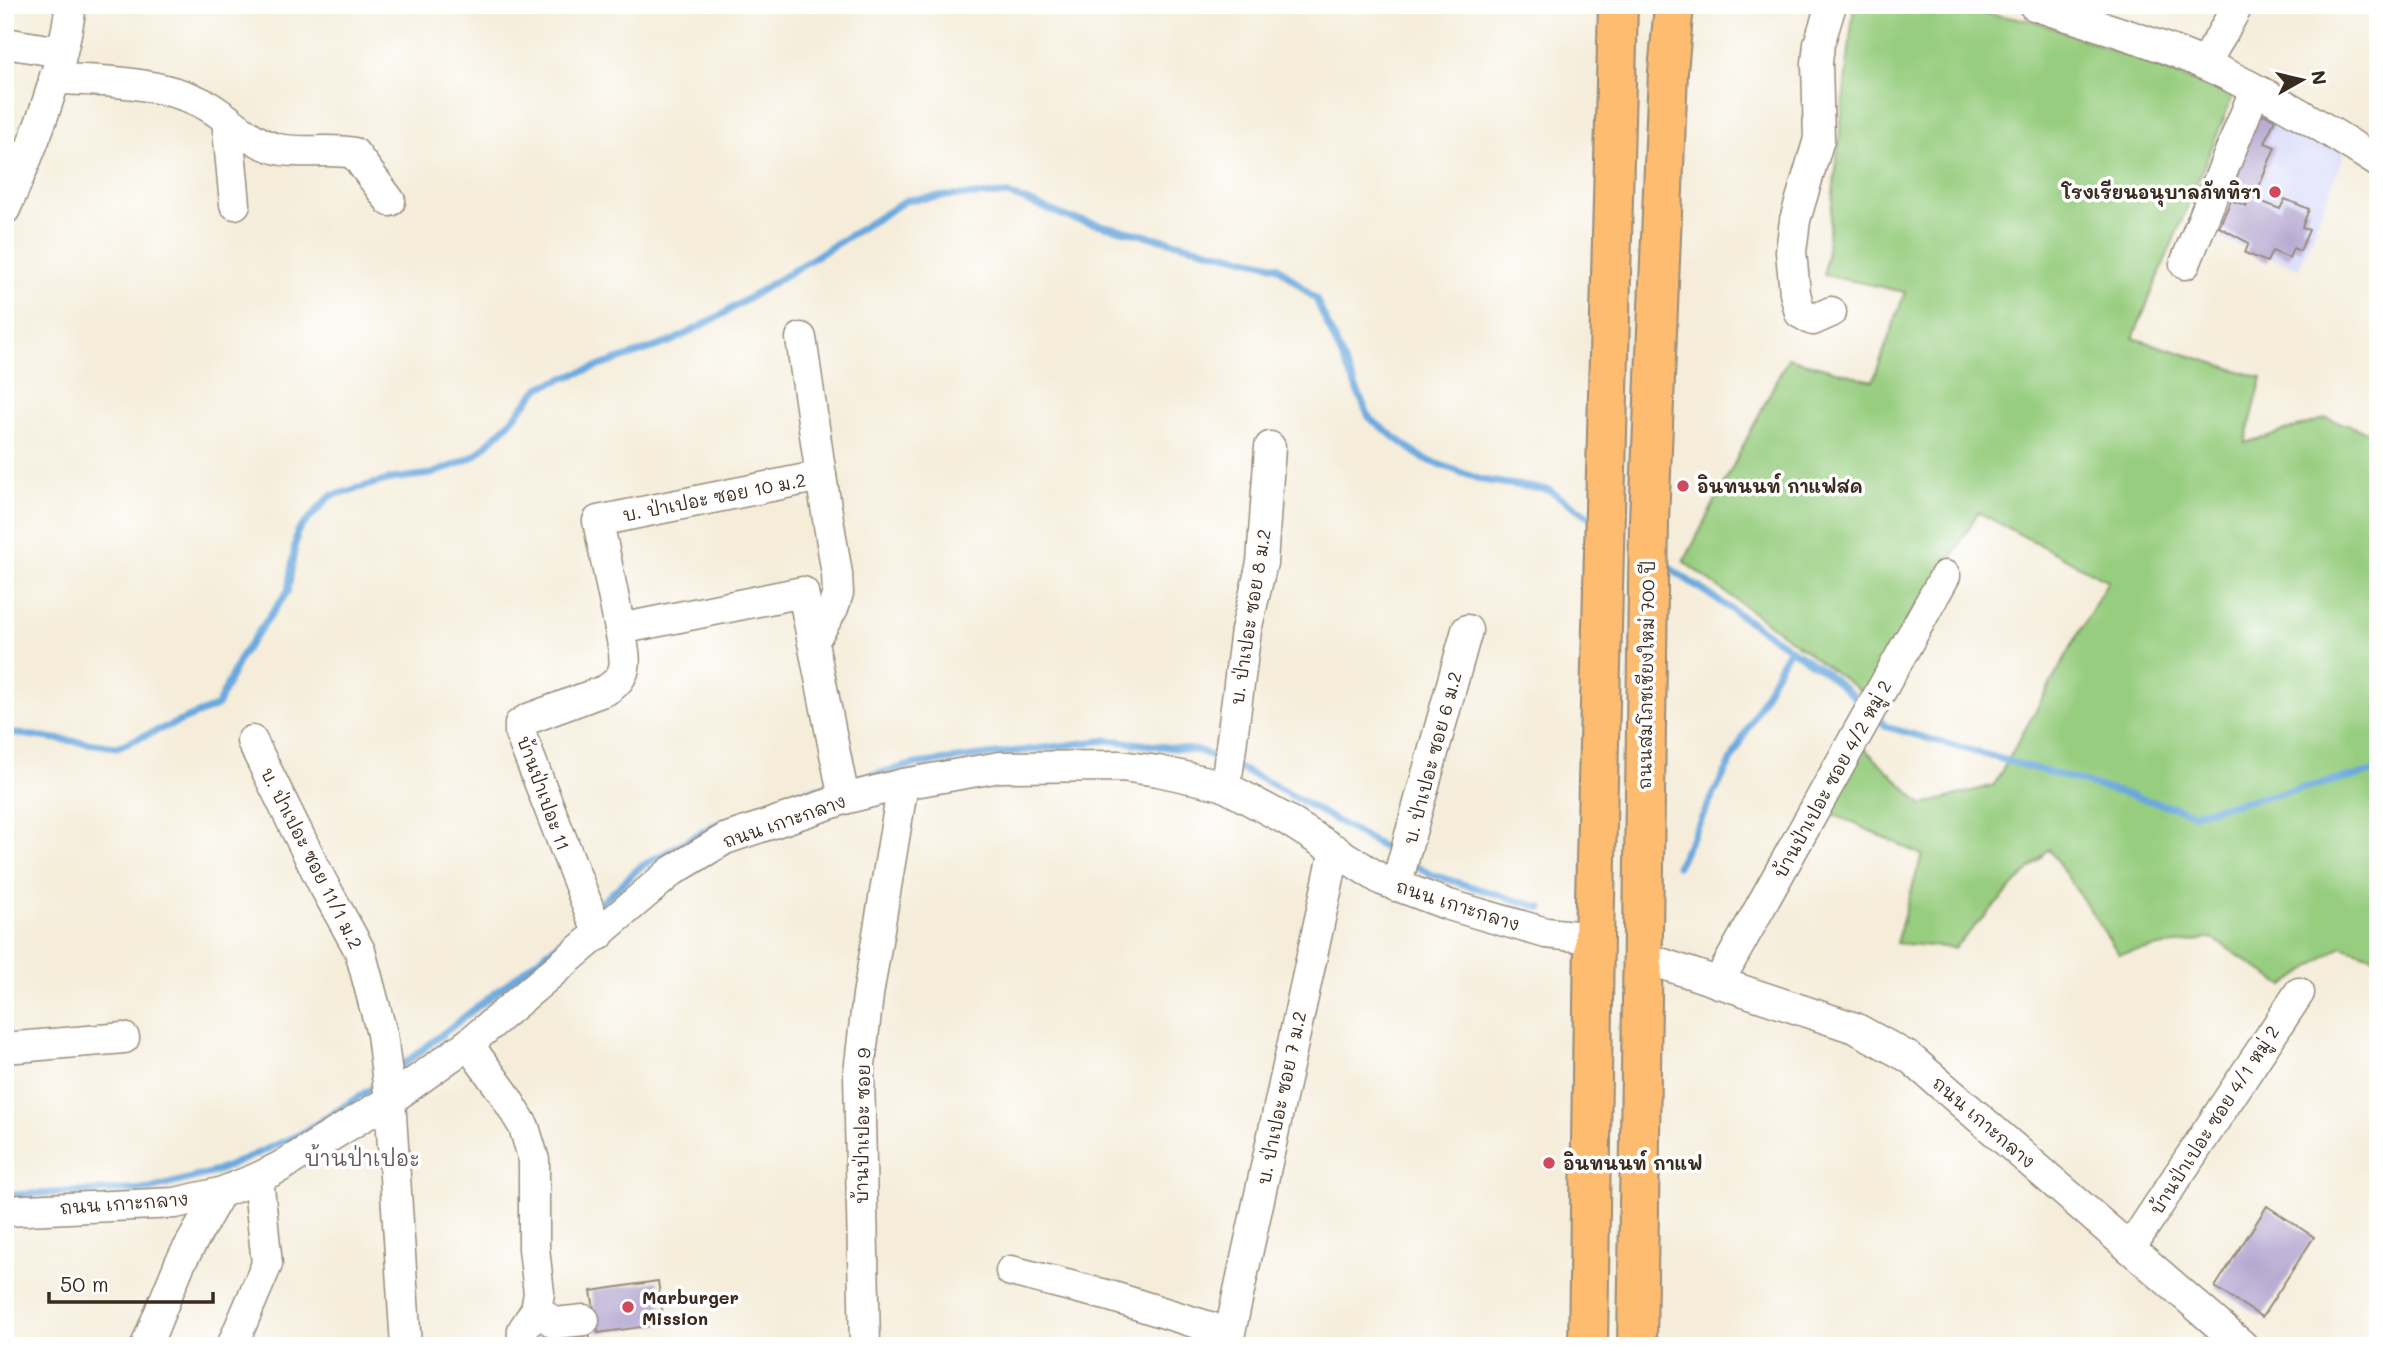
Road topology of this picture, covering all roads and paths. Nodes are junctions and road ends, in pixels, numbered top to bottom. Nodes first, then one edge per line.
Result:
1 (71, 5) edge
2 (1618, 5) edge
3 (1674, 5) edge
4 (1830, 5) edge
5 (2034, 5) edge
6 (2238, 5) edge
7 (5, 43) edge
8 (2204, 64) junction
9 (57, 66) junction
10 (2255, 90) junction
11 (227, 119) junction
12 (2378, 162) edge
13 (8, 197) edge
14 (390, 201) dead end
15 (235, 204) dead end
16 (2185, 264) dead end
17 (1831, 312) dead end
18 (801, 338) dead end
19 (1270, 447) dead end
20 (821, 476) junction
21 (1945, 576) dead end
22 (620, 629) junction
23 (1467, 630) dead end
24 (813, 642) junction
25 (252, 741) dead end
26 (1227, 771) junction
27 (903, 784) junction
28 (842, 788) junction
29 (1335, 850) junction
30 (1396, 886) junction
31 (593, 920) junction
32 (1594, 937) junction
33 (1642, 957) junction
34 (1718, 983) junction
35 (2299, 993) dead end
36 (124, 1038) dead end
37 (468, 1044) junction
38 (5, 1048) edge
39 (388, 1084) junction
40 (258, 1178) junction
41 (219, 1193) junction
42 (5, 1211) edge
43 (2130, 1248) junction
44 (1011, 1271) dead end
45 (536, 1310) junction
46 (584, 1320) dead end
47 (1228, 1339) edge
48 (146, 1346) edge
49 (232, 1346) edge
50 (406, 1346) edge
51 (522, 1346) edge
52 (865, 1346) edge
53 (1588, 1346) edge
54 (1637, 1346) edge
55 (2243, 1346) edge

1 - 9 street
2 - 32 main road
3 - 33 main road, ถนนสมโภชเชียงใหม่ 700 ปี
4 - 17 street
5 - 8 street
6 - 8 street
7 - 9 street
8 - 10 street
9 - 11 street
9 - 13 street
10 - 12 street
10 - 16 street
11 - 14 street
11 - 15 street
18 - 20 street, บ. ป่าเปอะ ซอย 10 ม.2
19 - 26 street, บ. ป่าเปอะ ซอย 8 ม.2
20 - 22 street, บ. ป่าเปอะ ซอย 10 ม.2
20 - 24 street
21 - 34 street, บ้านป่าเปอะ ซอย 4/2 หมู่ 2
22 - 24 street
22 - 31 street, บ้านป่าเปอะ 11
23 - 30 street, บ. ป่าเปอะ ซอย 6 ม.2
24 - 28 street
25 - 39 street, บ. ป่าเปอะ ซอย 11/1 ม.2
26 - 27 street, ถนน เกาะกลาง
26 - 29 street, ถนน เกาะกลาง
27 - 28 street, ถนน เกาะกลาง
27 - 52 street, บ้านป่าเปอะ ซอย 9
28 - 31 street, ถนน เกาะกลาง
29 - 30 street, ถนน เกาะกลาง
29 - 47 street, บ. ป่าเปอะ ซอย 7 ม.2
30 - 32 street, ถนน เกาะกลาง
31 - 37 street, ถนน เกาะกลาง
32 - 53 main road
33 - 34 street, ถนน เกาะกลาง
33 - 54 main road, ถนนสมโภชเชียงใหม่ 700 ปี
34 - 43 street, ถนน เกาะกลาง
35 - 43 street, บ้านป่าเปอะ ซอย 4/1 หมู่ 2
36 - 38 street
37 - 39 street, ถนน เกาะกลาง
37 - 45 street
39 - 40 street, ถนน เกาะกลาง
39 - 50 street, บ. ป่าเปอะ ซอย 11/1 ม.2
40 - 41 street, ถนน เกาะกลาง
40 - 49 street
41 - 42 street, ถนน เกาะกลาง
41 - 48 street
43 - 55 street, ถนน เกาะกลาง
44 - 47 street
45 - 46 street
45 - 51 street

